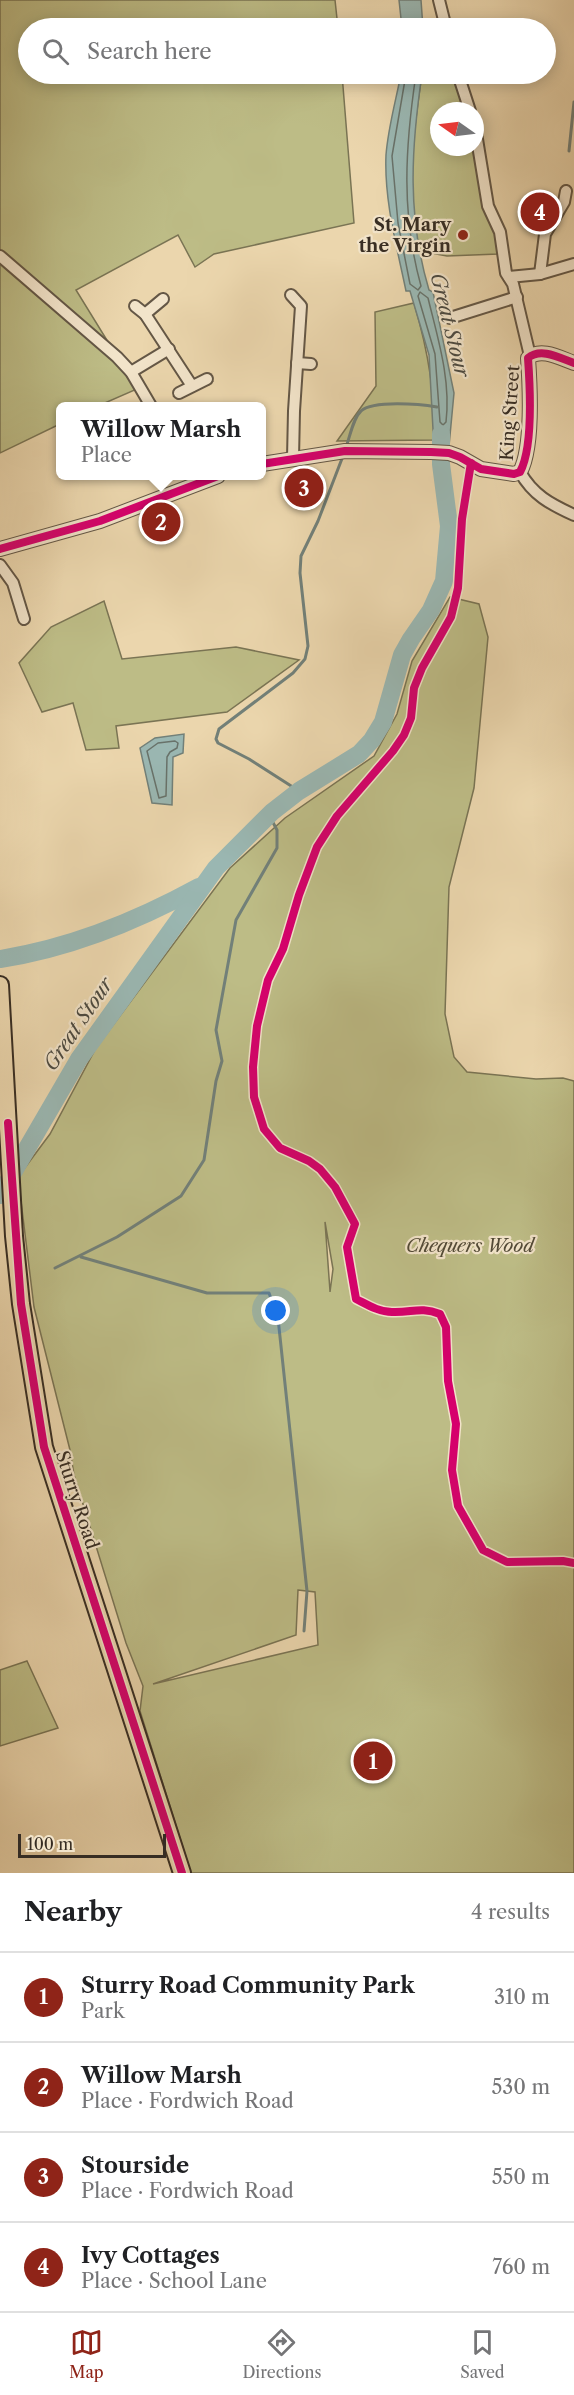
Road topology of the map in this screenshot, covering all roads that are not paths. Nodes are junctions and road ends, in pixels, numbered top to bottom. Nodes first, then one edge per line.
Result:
1 (439, 0) edge
2 (444, 18) edge
3 (461, 84) edge
4 (467, 102) edge
5 (480, 156) edge
6 (566, 191) dead end
7 (0, 256) edge
8 (574, 264) edge
9 (540, 274) junction
10 (508, 275) junction
11 (291, 294) dead end
12 (517, 297) junction
13 (163, 299) dead end
14 (135, 306) dead end
15 (145, 315) junction
16 (450, 318) dead end
17 (169, 349) junction
18 (530, 356) junction
19 (297, 363) junction
20 (574, 363) edge
21 (311, 364) dead end
22 (131, 372) junction
23 (207, 379) dead end
24 (192, 386) junction
25 (178, 393) dead end
26 (149, 402) edge
27 (293, 458) junction
28 (266, 463) edge
29 (520, 472) junction
30 (194, 480) edge
31 (574, 515) edge
32 (0, 549) edge
33 (1, 568) edge
34 (24, 619) dead end
35 (0, 986) edge
36 (182, 1873) edge

1 - 2 street
3 - 4 street
5 - 10 street, King Street
6 - 9 street
7 - 22 street
8 - 9 street
9 - 10 street
10 - 12 street, King Street
11 - 19 street
12 - 16 street
12 - 18 street, King Street
13 - 15 street
14 - 15 street
15 - 17 street
17 - 22 street
17 - 24 street
18 - 20 street
18 - 29 street, King Street
19 - 21 street
19 - 27 street
22 - 26 street
23 - 24 street
24 - 25 street
27 - 28 street
27 - 29 street
29 - 31 street
30 - 32 street
33 - 34 street
35 - 36 highway, Sturry Road

